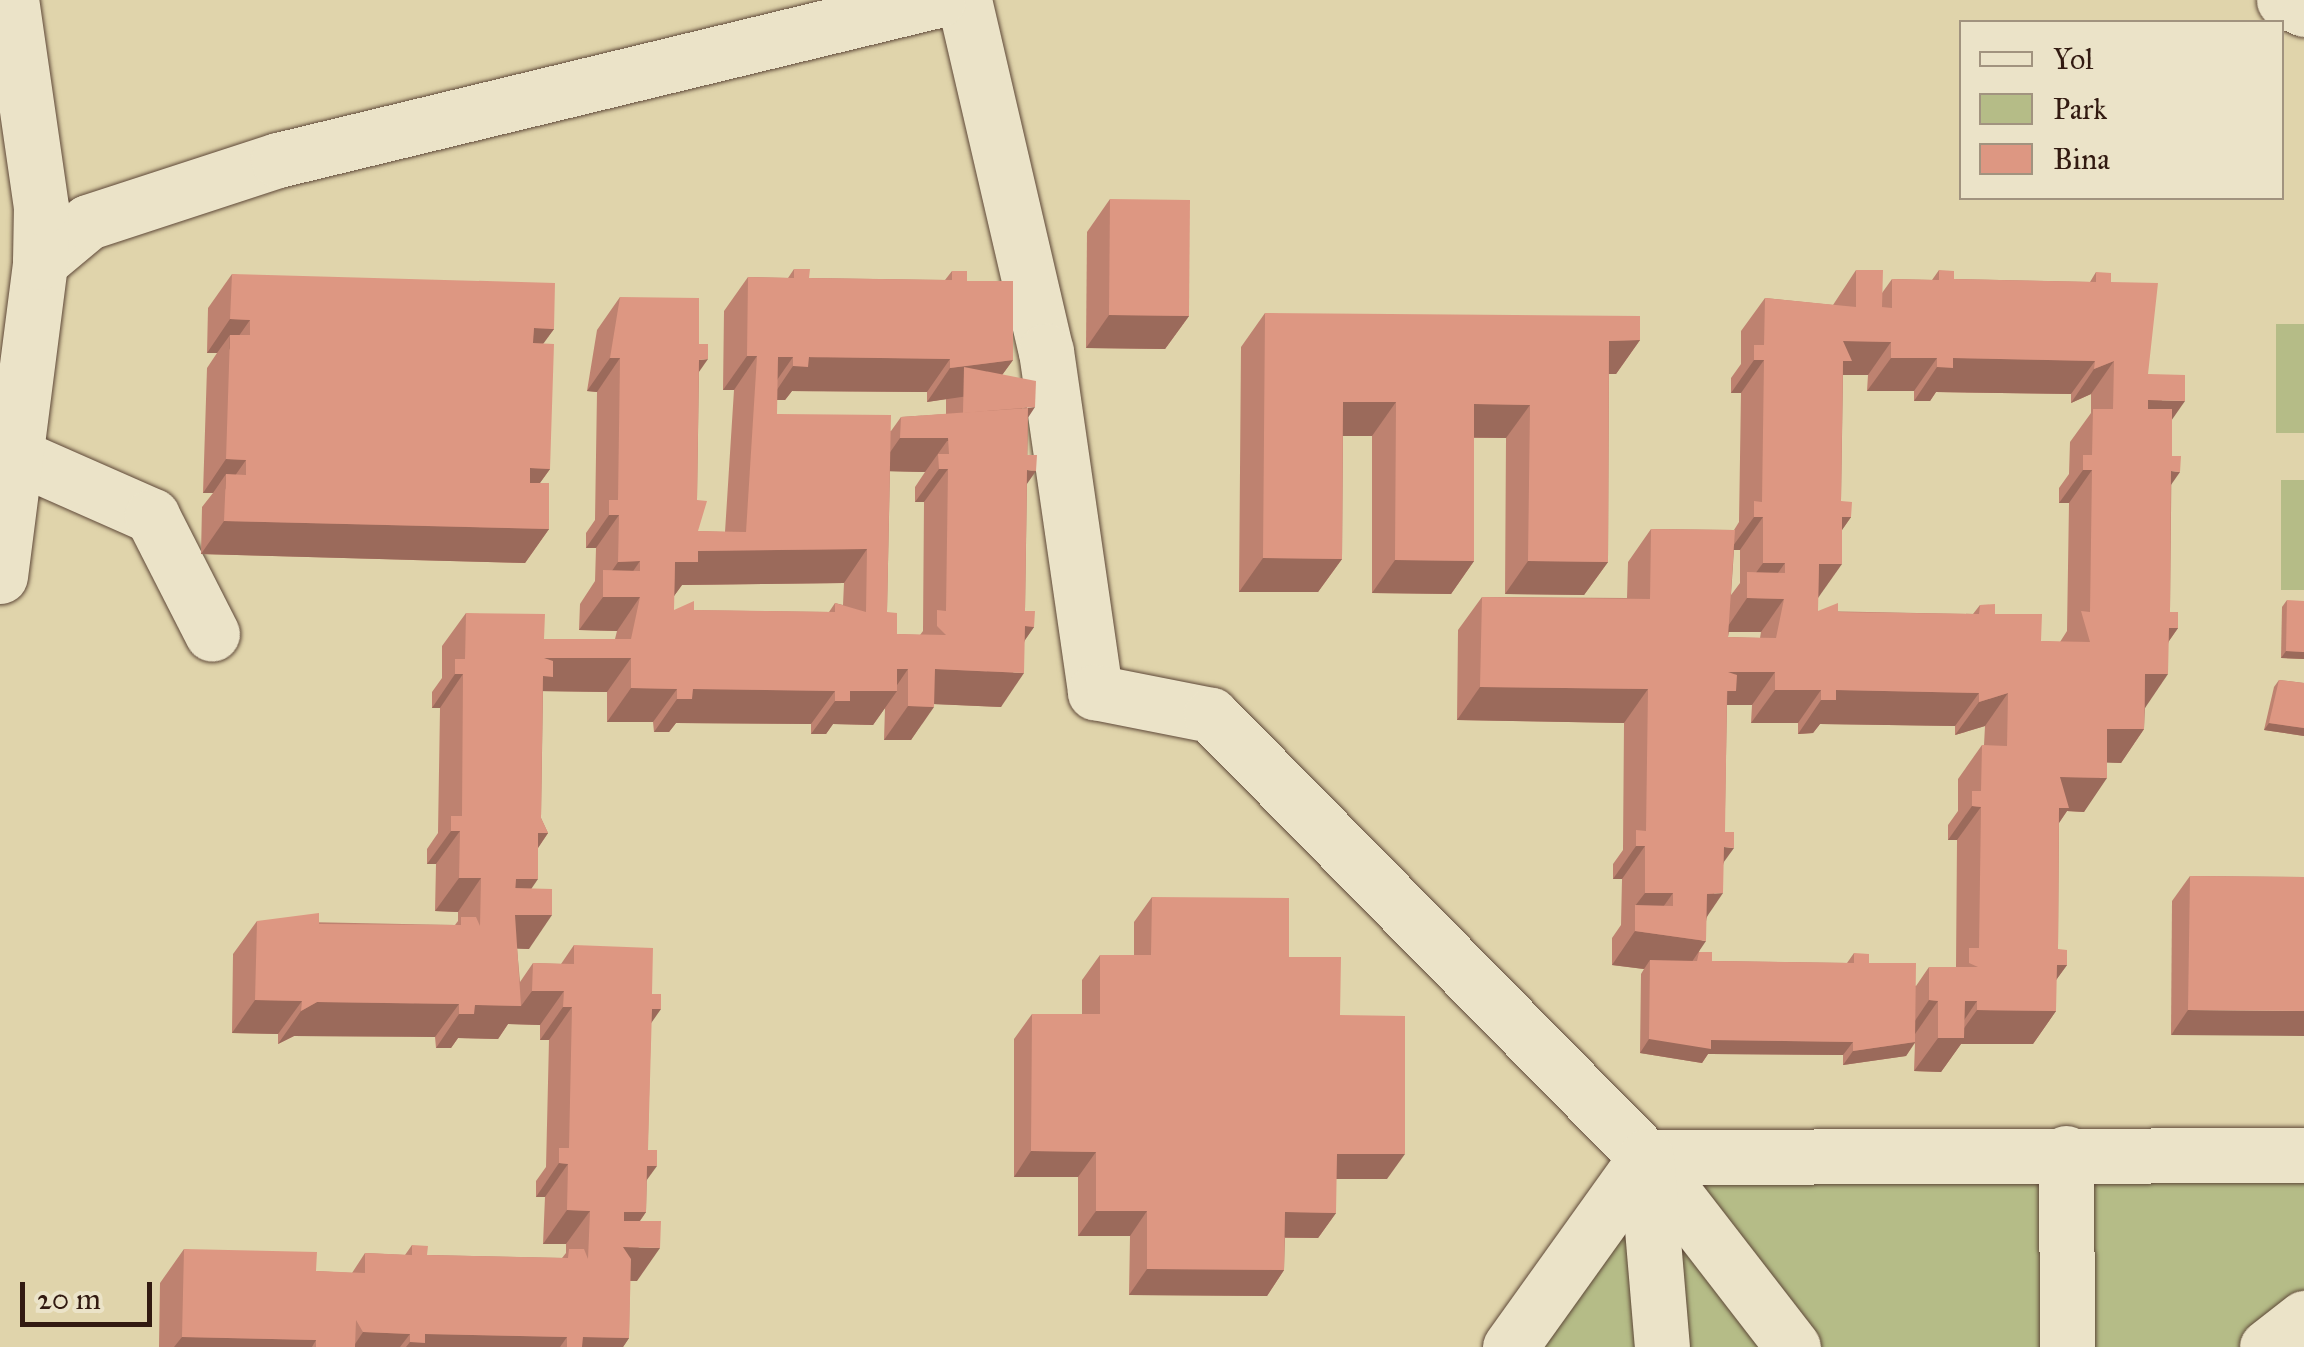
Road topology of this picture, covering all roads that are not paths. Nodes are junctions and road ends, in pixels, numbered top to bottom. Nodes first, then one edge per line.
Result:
1 (11, 0) edge
2 (938, 0) edge
3 (964, 0) edge
4 (2284, 0) edge
5 (2304, 8) edge
6 (0, 152) edge
7 (41, 207) junction
8 (20, 255) edge
9 (14, 455) junction
10 (0, 576) edge
11 (212, 634) dead end
12 (2066, 1153) junction
13 (2304, 1155) edge
14 (1646, 1157) junction
15 (2304, 1318) edge
16 (1510, 1347) edge
17 (1662, 1347) edge
18 (1793, 1347) edge
19 (2067, 1347) edge
20 (2267, 1347) edge

1 - 7 street
2 - 8 street
3 - 14 street
4 - 5 street
6 - 7 street
7 - 8 street
8 - 9 street
9 - 10 street
9 - 11 street
12 - 13 street
12 - 14 street
12 - 19 street
14 - 16 street
14 - 17 street
14 - 18 street
15 - 20 street

